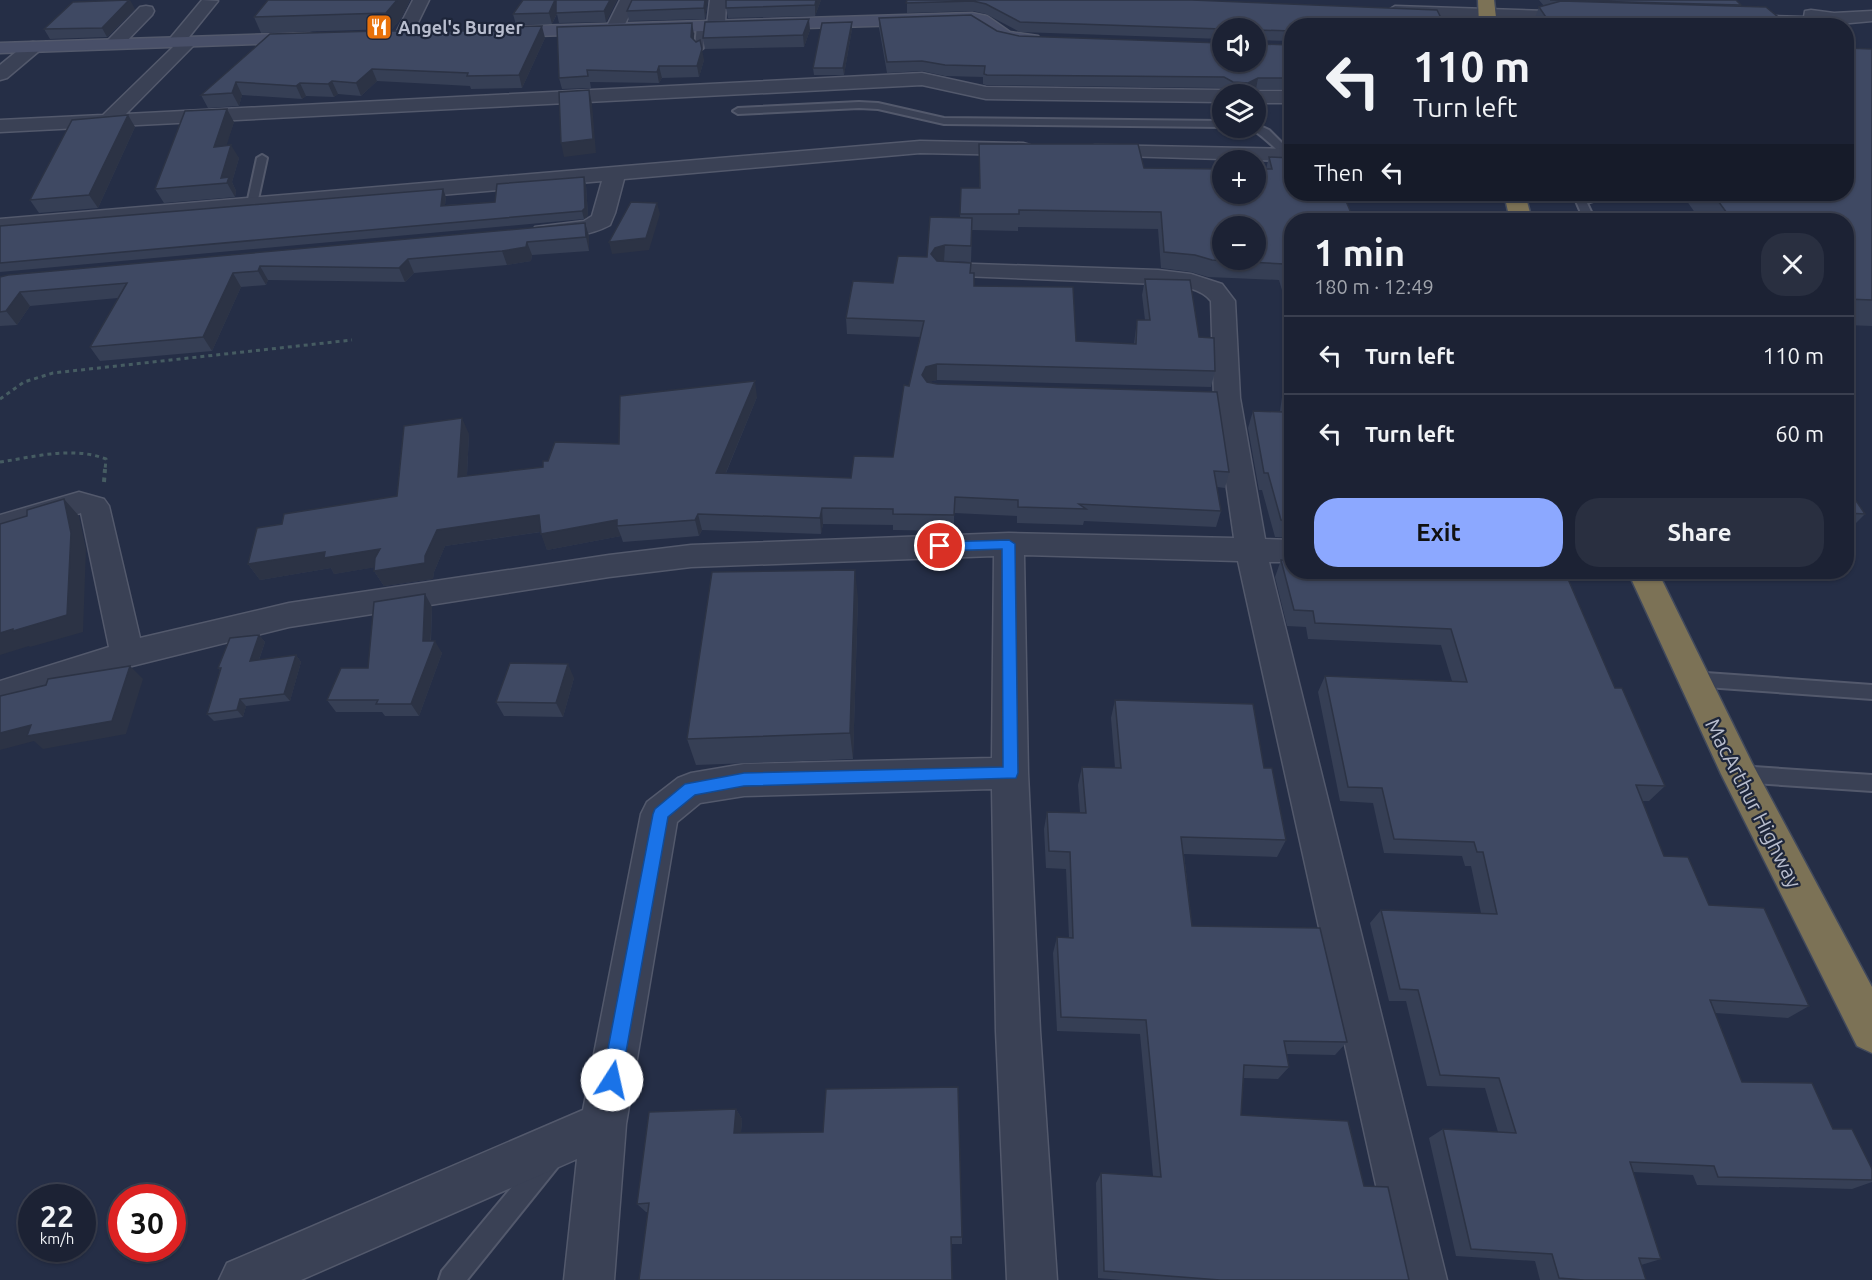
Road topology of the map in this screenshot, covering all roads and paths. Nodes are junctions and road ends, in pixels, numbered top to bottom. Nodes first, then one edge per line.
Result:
1 (421, 0) edge
2 (629, 0) edge
3 (718, 0) edge
4 (210, 1) edge
5 (1380, 10) edge
6 (146, 11) dead end
7 (1487, 11) edge
8 (1592, 12) edge
9 (1721, 16) edge
10 (1871, 17) edge
11 (1749, 18) edge
12 (1834, 18) edge
13 (708, 25) junction
14 (615, 28) junction
15 (486, 32) edge
16 (428, 34) edge
17 (382, 35) edge
18 (405, 35) junction
19 (325, 37) edge
20 (1055, 40) edge
21 (182, 42) junction
22 (114, 44) junction
23 (33, 47) junction
24 (0, 48) edge
25 (699, 48) edge
26 (0, 74) edge
27 (1212, 96) edge
28 (1266, 97) edge
29 (1284, 98) edge
30 (738, 111) dead end
31 (109, 120) junction
32 (1212, 124) edge
33 (0, 126) edge
34 (1266, 133) edge
35 (1043, 149) edge
36 (1284, 149) edge
37 (1078, 150) edge
38 (1284, 155) edge
39 (262, 158) dead end
40 (641, 170) junction
41 (617, 172) junction
42 (609, 202) junction
43 (252, 204) junction
44 (0, 226) edge
45 (524, 234) edge
46 (945, 270) edge
47 (352, 340) dead end
48 (0, 399) edge
49 (0, 462) edge
50 (97, 522) junction
51 (0, 526) edge
52 (1009, 544) junction
53 (1251, 550) junction
54 (1284, 551) edge
55 (1646, 579) edge
56 (127, 654) junction
57 (1692, 679) junction
58 (1872, 692) edge
59 (0, 695) edge
60 (1010, 773) junction
61 (1739, 774) junction
62 (1872, 783) edge
63 (1872, 1031) edge
64 (584, 1132) junction
65 (244, 1280) edge
66 (451, 1280) edge
67 (589, 1280) edge
68 (1032, 1280) edge
69 (1422, 1280) edge

1 - 18 street
2 - 14 street
3 - 13 street
4 - 21 street
5 - 7 street
6 - 22 street
7 - 8 street
9 - 11 street
10 - 12 street
13 - 14 street
13 - 20 street
13 - 25 lane
14 - 15 street
16 - 18 street
17 - 18 street
19 - 21 street
21 - 22 street
21 - 31 street
22 - 23 street
23 - 24 street
23 - 26 street
27 - 31 street
28 - 29 street
30 - 32 lane
31 - 33 street
34 - 36 lane
35 - 40 street
37 - 38 street
39 - 43 lane
40 - 41 street
40 - 42 street
41 - 42 street
41 - 43 street
42 - 45 street
43 - 44 street
46 - 53 street
47 - 48 path
49 - 50 path
50 - 51 street
50 - 56 street
52 - 53 street
52 - 56 street
52 - 60 street
53 - 54 street
53 - 69 street
55 - 57 highway, MacArthur Highway
56 - 59 street
57 - 58 lane
57 - 61 highway, MacArthur Highway
60 - 64 street
60 - 68 street
61 - 62 lane
61 - 63 highway, MacArthur Highway
64 - 65 street
64 - 66 lane
64 - 67 street

